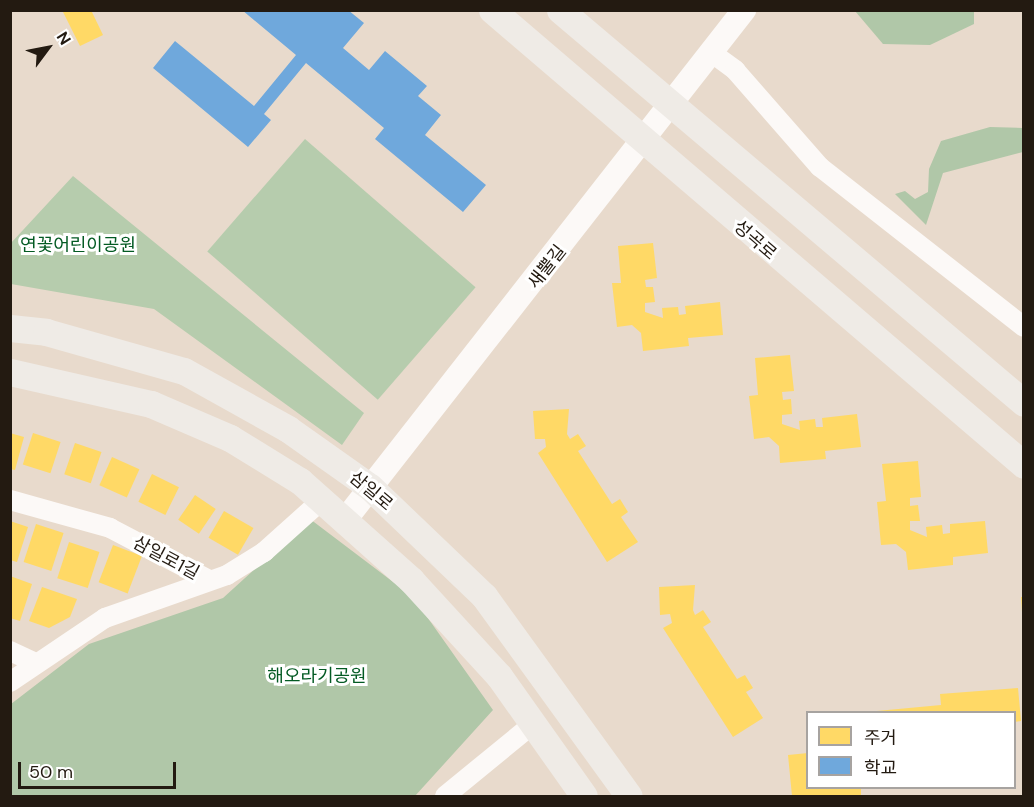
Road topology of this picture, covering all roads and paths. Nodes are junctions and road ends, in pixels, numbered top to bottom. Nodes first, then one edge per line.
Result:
1 (492, 10) edge
2 (560, 10) edge
3 (744, 10) edge
4 (712, 53) junction
5 (1023, 327) edge
6 (10, 328) edge
7 (10, 372) edge
8 (1023, 404) edge
9 (1023, 465) edge
10 (370, 487) junction
11 (323, 499) junction
12 (10, 500) edge
13 (345, 520) junction
14 (207, 579) junction
15 (10, 651) edge
16 (34, 662) junction
17 (10, 682) edge
18 (533, 724) junction
19 (445, 796) edge
20 (584, 796) edge
21 (629, 796) edge

1 - 9 main road, 성곡로
2 - 8 main road
3 - 4 street, 새뿔길
4 - 5 street
4 - 10 street, 새뿔길
6 - 10 main road, 삼일로
7 - 11 main road, 삼일로
10 - 13 street, 새뿔길
10 - 21 main road, 삼일로
11 - 13 main road, 삼일로
11 - 14 street
12 - 14 street, 삼일로1길
13 - 18 main road, 삼일로
14 - 16 street, 삼일로1길
15 - 16 street
16 - 17 street, 삼일로1길
18 - 19 street
18 - 20 main road, 삼일로

